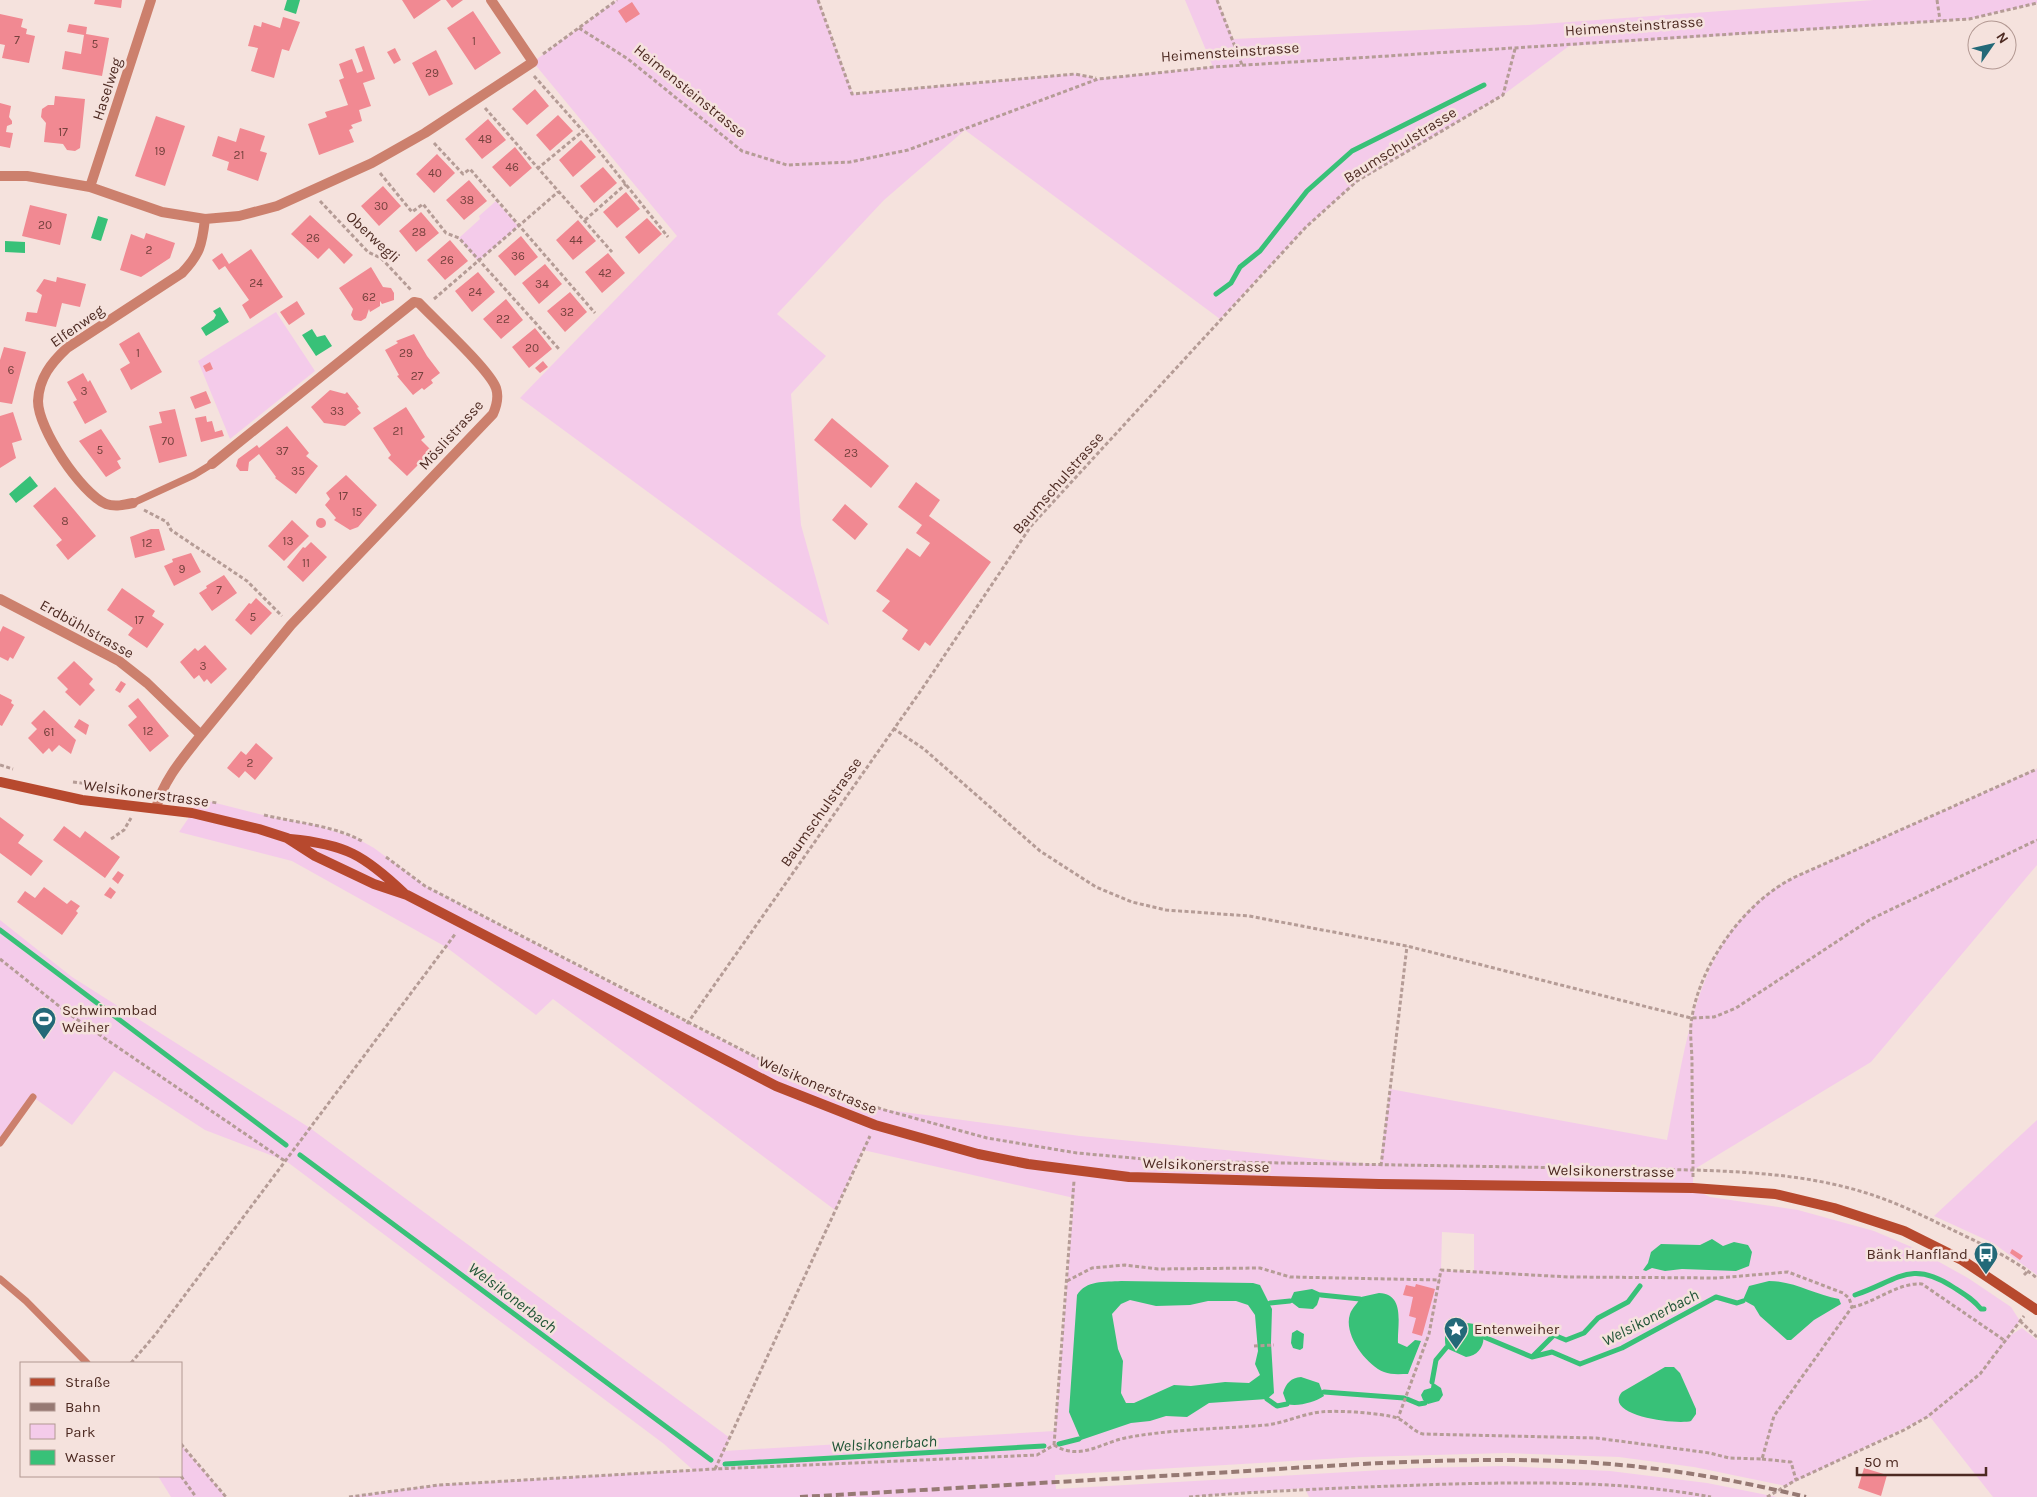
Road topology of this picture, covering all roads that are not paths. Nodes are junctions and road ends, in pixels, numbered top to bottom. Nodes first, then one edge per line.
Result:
1 (151, 0) edge
2 (491, 0) edge
3 (0, 176) edge
4 (90, 187) junction
5 (204, 219) junction
6 (212, 464) joint
7 (133, 503) joint
8 (0, 599) edge
9 (202, 735) junction
10 (0, 782) edge
11 (156, 808) junction
12 (287, 838) junction
13 (407, 895) junction
14 (33, 1097) dead end
15 (0, 1143) edge
16 (0, 1279) edge
17 (2035, 1308) edge
18 (86, 1362) edge

1 - 4 street, Haselweg
2 - 5 street
3 - 4 street
4 - 5 street
5 - 7 street, Elfenweg
6 - 7 lane
6 - 9 street, Möslistrasse
8 - 9 street, Erdbühlstrasse
9 - 11 street
10 - 11 main road, Welsikonerstrasse
11 - 12 main road, Welsikonerstrasse
12 - 13 main road, Welsikonerstrasse
12 - 13 main road, Welsikonerstrasse
13 - 17 main road, Welsikonerstrasse
14 - 15 lane
16 - 18 lane

